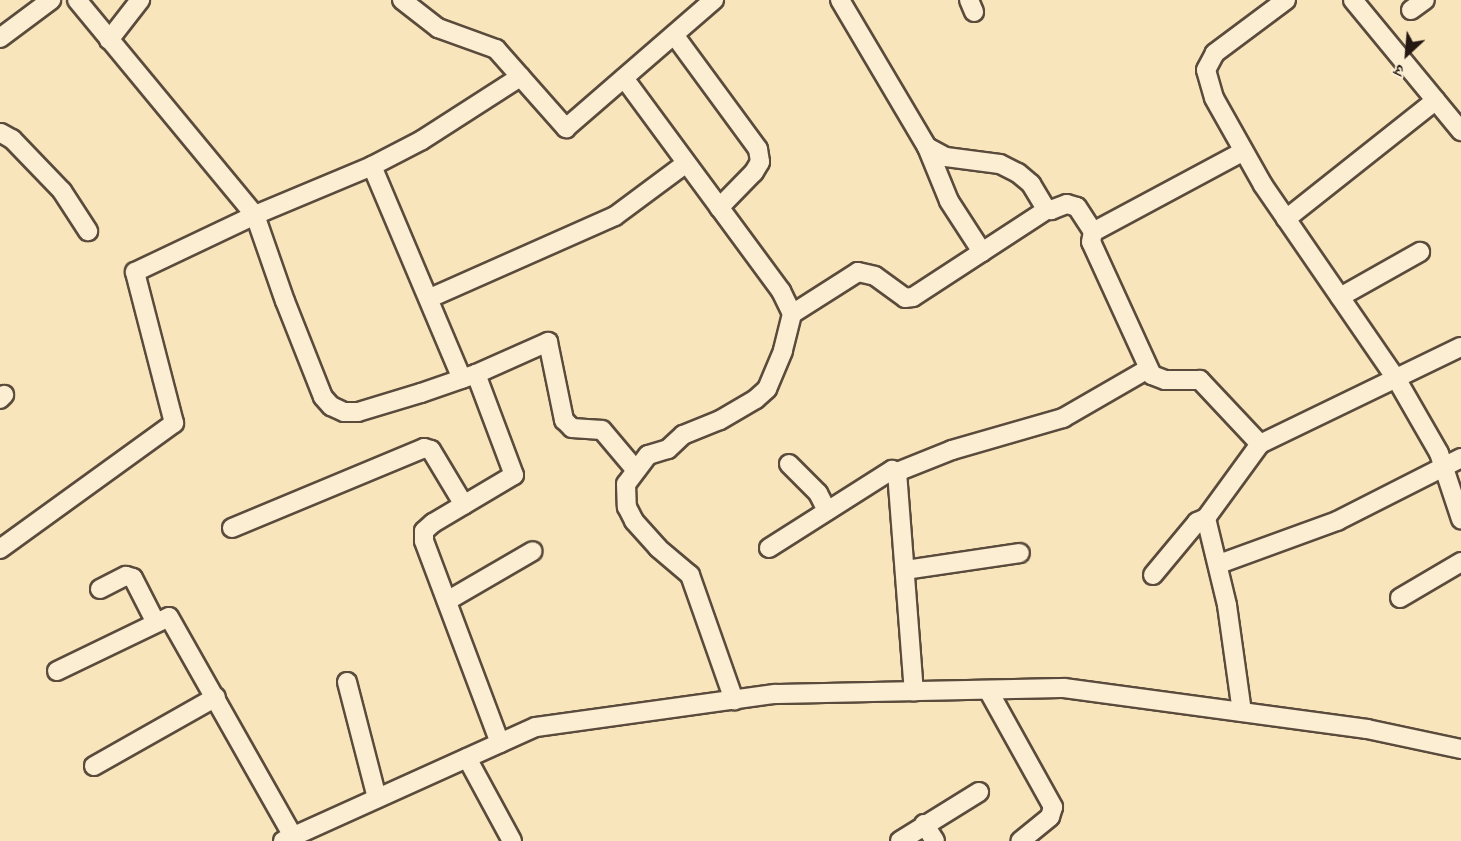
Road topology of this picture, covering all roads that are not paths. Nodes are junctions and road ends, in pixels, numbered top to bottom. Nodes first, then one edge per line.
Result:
1 (51, 0) edge
2 (77, 0) edge
3 (140, 0) edge
4 (402, 0) edge
5 (714, 0) edge
6 (840, 0) edge
7 (1287, 0) edge
8 (1353, 0) edge
9 (675, 36) junction
10 (0, 38) edge
11 (109, 40) junction
12 (519, 77) junction
13 (624, 78) junction
14 (1436, 100) junction
15 (1460, 127) edge
16 (0, 132) edge
17 (927, 147) junction
18 (1242, 152) junction
19 (685, 164) junction
20 (372, 166) junction
21 (719, 208) junction
22 (1048, 209) junction
23 (255, 215) junction
24 (1286, 219) junction
25 (88, 231) dead end
26 (1094, 232) junction
27 (982, 252) junction
28 (1420, 252) dead end
29 (1340, 297) junction
30 (430, 298) junction
31 (792, 314) junction
32 (1461, 347) edge
33 (1148, 369) junction
34 (469, 377) junction
35 (1397, 380) junction
36 (1260, 444) junction
37 (1461, 458) edge
38 (789, 464) dead end
39 (1444, 467) junction
40 (635, 469) junction
41 (897, 472) junction
42 (464, 505) junction
43 (827, 511) junction
44 (1206, 518) junction
45 (1461, 519) edge
46 (232, 528) dead end
47 (0, 549) edge
48 (769, 549) dead end
49 (533, 551) dead end
50 (1020, 553) dead end
51 (1461, 562) edge
52 (1219, 564) junction
53 (905, 570) junction
54 (1154, 575) dead end
55 (100, 590) dead end
56 (1400, 598) dead end
57 (447, 601) junction
58 (155, 621) junction
59 (57, 670) dead end
60 (347, 682) dead end
61 (988, 690) junction
62 (914, 691) junction
63 (216, 697) junction
64 (734, 700) junction
65 (1242, 712) junction
66 (500, 743) junction
67 (1461, 749) edge
68 (467, 758) junction
69 (94, 766) dead end
70 (979, 792) dead end
71 (377, 798) junction
72 (924, 825) junction
73 (288, 838) edge
74 (512, 841) edge
75 (900, 841) edge
76 (935, 841) edge
77 (1020, 841) edge

1 - 10 street
2 - 11 street
3 - 11 street
4 - 12 street
5 - 9 street
6 - 17 street
7 - 18 street
8 - 14 street
9 - 13 street
9 - 21 street
11 - 23 street
12 - 13 street
12 - 20 street
13 - 19 street
14 - 15 street
14 - 24 street
16 - 25 street
17 - 22 street
17 - 27 street
18 - 24 street
18 - 26 street
19 - 21 street
19 - 30 street
20 - 23 street
20 - 30 street
21 - 31 street
22 - 26 street
22 - 27 street
23 - 34 street
23 - 47 street
24 - 29 street
26 - 33 street
27 - 31 street
28 - 29 street
29 - 35 street
30 - 34 street
31 - 40 street
32 - 35 street
33 - 36 street
33 - 41 street
34 - 40 street
34 - 42 street
35 - 36 street
35 - 39 street
36 - 44 street
37 - 39 street
38 - 43 street
39 - 45 street
39 - 52 street
40 - 64 street
41 - 43 street
41 - 53 street
42 - 46 street
42 - 57 street
43 - 48 street
44 - 52 street
44 - 54 street
49 - 57 street
50 - 53 street
51 - 56 street
52 - 65 street
53 - 62 street
55 - 58 street
57 - 66 street
58 - 59 street
58 - 63 street
60 - 71 street
61 - 62 street
61 - 65 street
61 - 77 street
62 - 64 street
63 - 69 street
63 - 73 street
64 - 66 street
65 - 67 street
66 - 68 street
68 - 71 street
68 - 74 street
70 - 72 street
71 - 73 street
72 - 75 street
72 - 76 street

